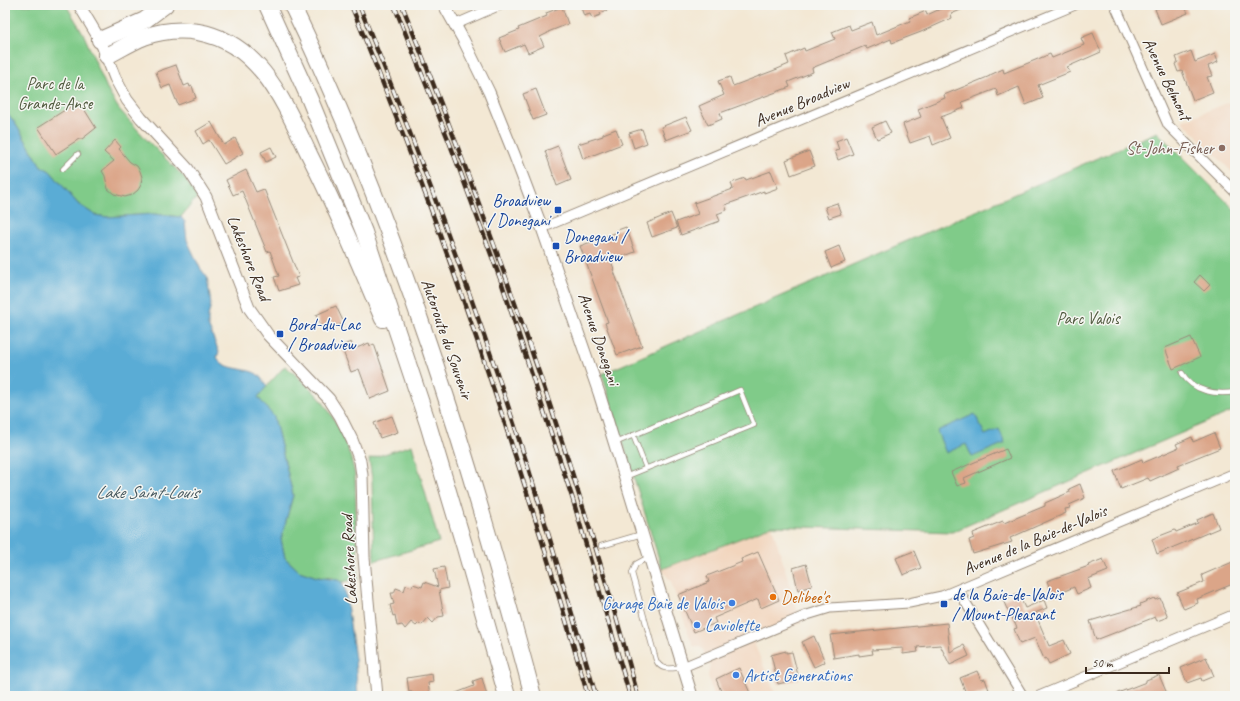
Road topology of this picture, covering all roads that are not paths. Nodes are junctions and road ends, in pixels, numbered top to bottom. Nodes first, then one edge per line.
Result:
1 (79, 5) edge
2 (165, 5) edge
3 (267, 5) edge
4 (292, 5) edge
5 (444, 5) edge
6 (500, 5) edge
7 (1075, 5) edge
8 (1115, 5) edge
9 (454, 25) junction
10 (100, 40) junction
11 (107, 56) junction
12 (78, 154) dead end
13 (63, 169) dead end
14 (1235, 192) edge
15 (542, 228) junction
16 (1182, 373) dead end
17 (1235, 392) edge
18 (428, 424) junction
19 (633, 435) junction
20 (615, 442) junction
21 (646, 468) junction
22 (1235, 473) edge
23 (625, 477) junction
24 (642, 534) junction
25 (601, 546) dead end
26 (649, 558) junction
27 (958, 590) junction
28 (1235, 614) edge
29 (683, 666) junction
30 (377, 696) edge
31 (507, 696) edge
32 (533, 696) edge
33 (692, 696) edge
34 (1023, 696) edge
35 (1039, 696) edge

1 - 10 street, Lakeshore Road
2 - 10 highway
3 - 18 highway
4 - 32 highway, Autoroute du Souvenir
5 - 9 street, Avenue Donegani
6 - 9 street
7 - 15 street, Avenue Broadview
8 - 14 street, Avenue Belmont
9 - 15 street, Avenue Donegani
10 - 11 street, Lakeshore Road
11 - 18 highway
11 - 30 street, Lakeshore Road
12 - 13 lane
15 - 20 street, Avenue Donegani
16 - 17 lane
18 - 31 highway
19 - 20 lane
19 - 21 lane
19 - 21 lane
20 - 23 street, Avenue Donegani
21 - 23 lane
22 - 27 street, Avenue de la Baie-de-Valois
23 - 24 street, Avenue Donegani
24 - 25 lane
24 - 26 street, Avenue Donegani
26 - 29 street, Avenue Donegani
26 - 29 lane
27 - 29 street, Avenue de la Baie-de-Valois
27 - 34 street
28 - 35 street
29 - 33 street, Avenue Donegani

